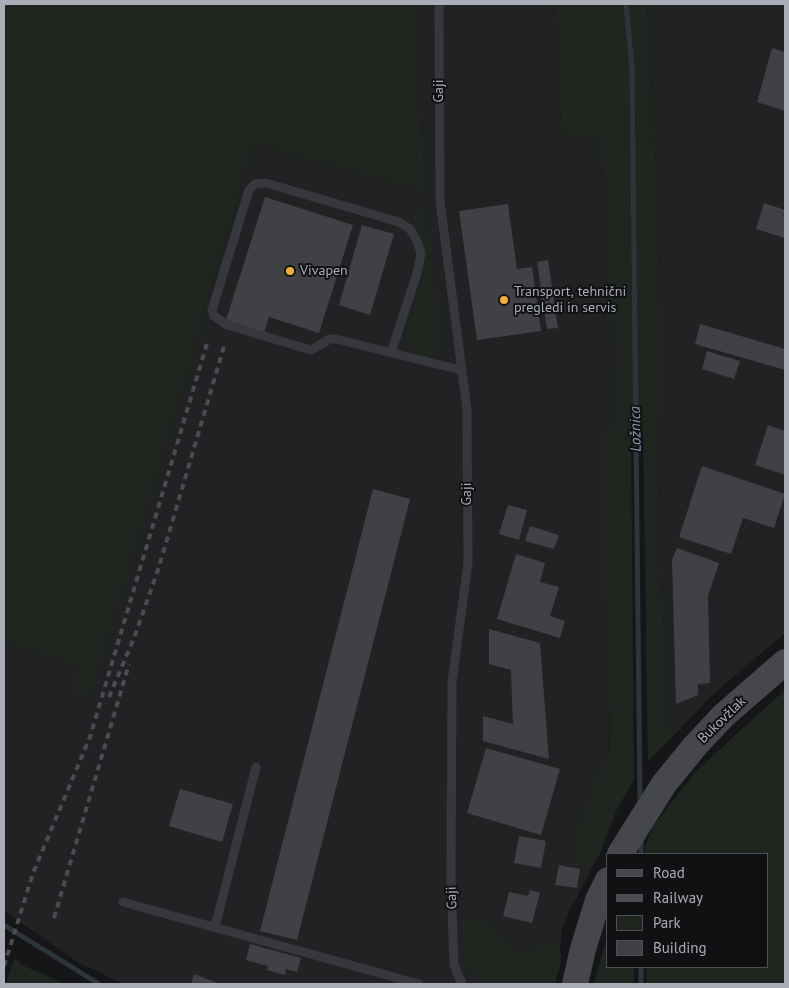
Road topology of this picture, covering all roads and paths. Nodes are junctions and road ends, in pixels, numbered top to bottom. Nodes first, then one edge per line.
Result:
1 (439, 4) edge
2 (391, 353) junction
3 (461, 370) junction
4 (785, 662) edge
5 (256, 767) dead end
6 (622, 850) edge
7 (606, 884) edge
8 (123, 902) dead end
9 (215, 927) junction
10 (419, 984) edge
11 (462, 984) edge
12 (575, 984) edge

1 - 3 lane, Gaji
2 - 2 lane
2 - 3 lane
3 - 11 lane, Gaji
4 - 6 street, Bukovžlak
5 - 9 lane
7 - 12 street
8 - 9 lane
9 - 10 lane

